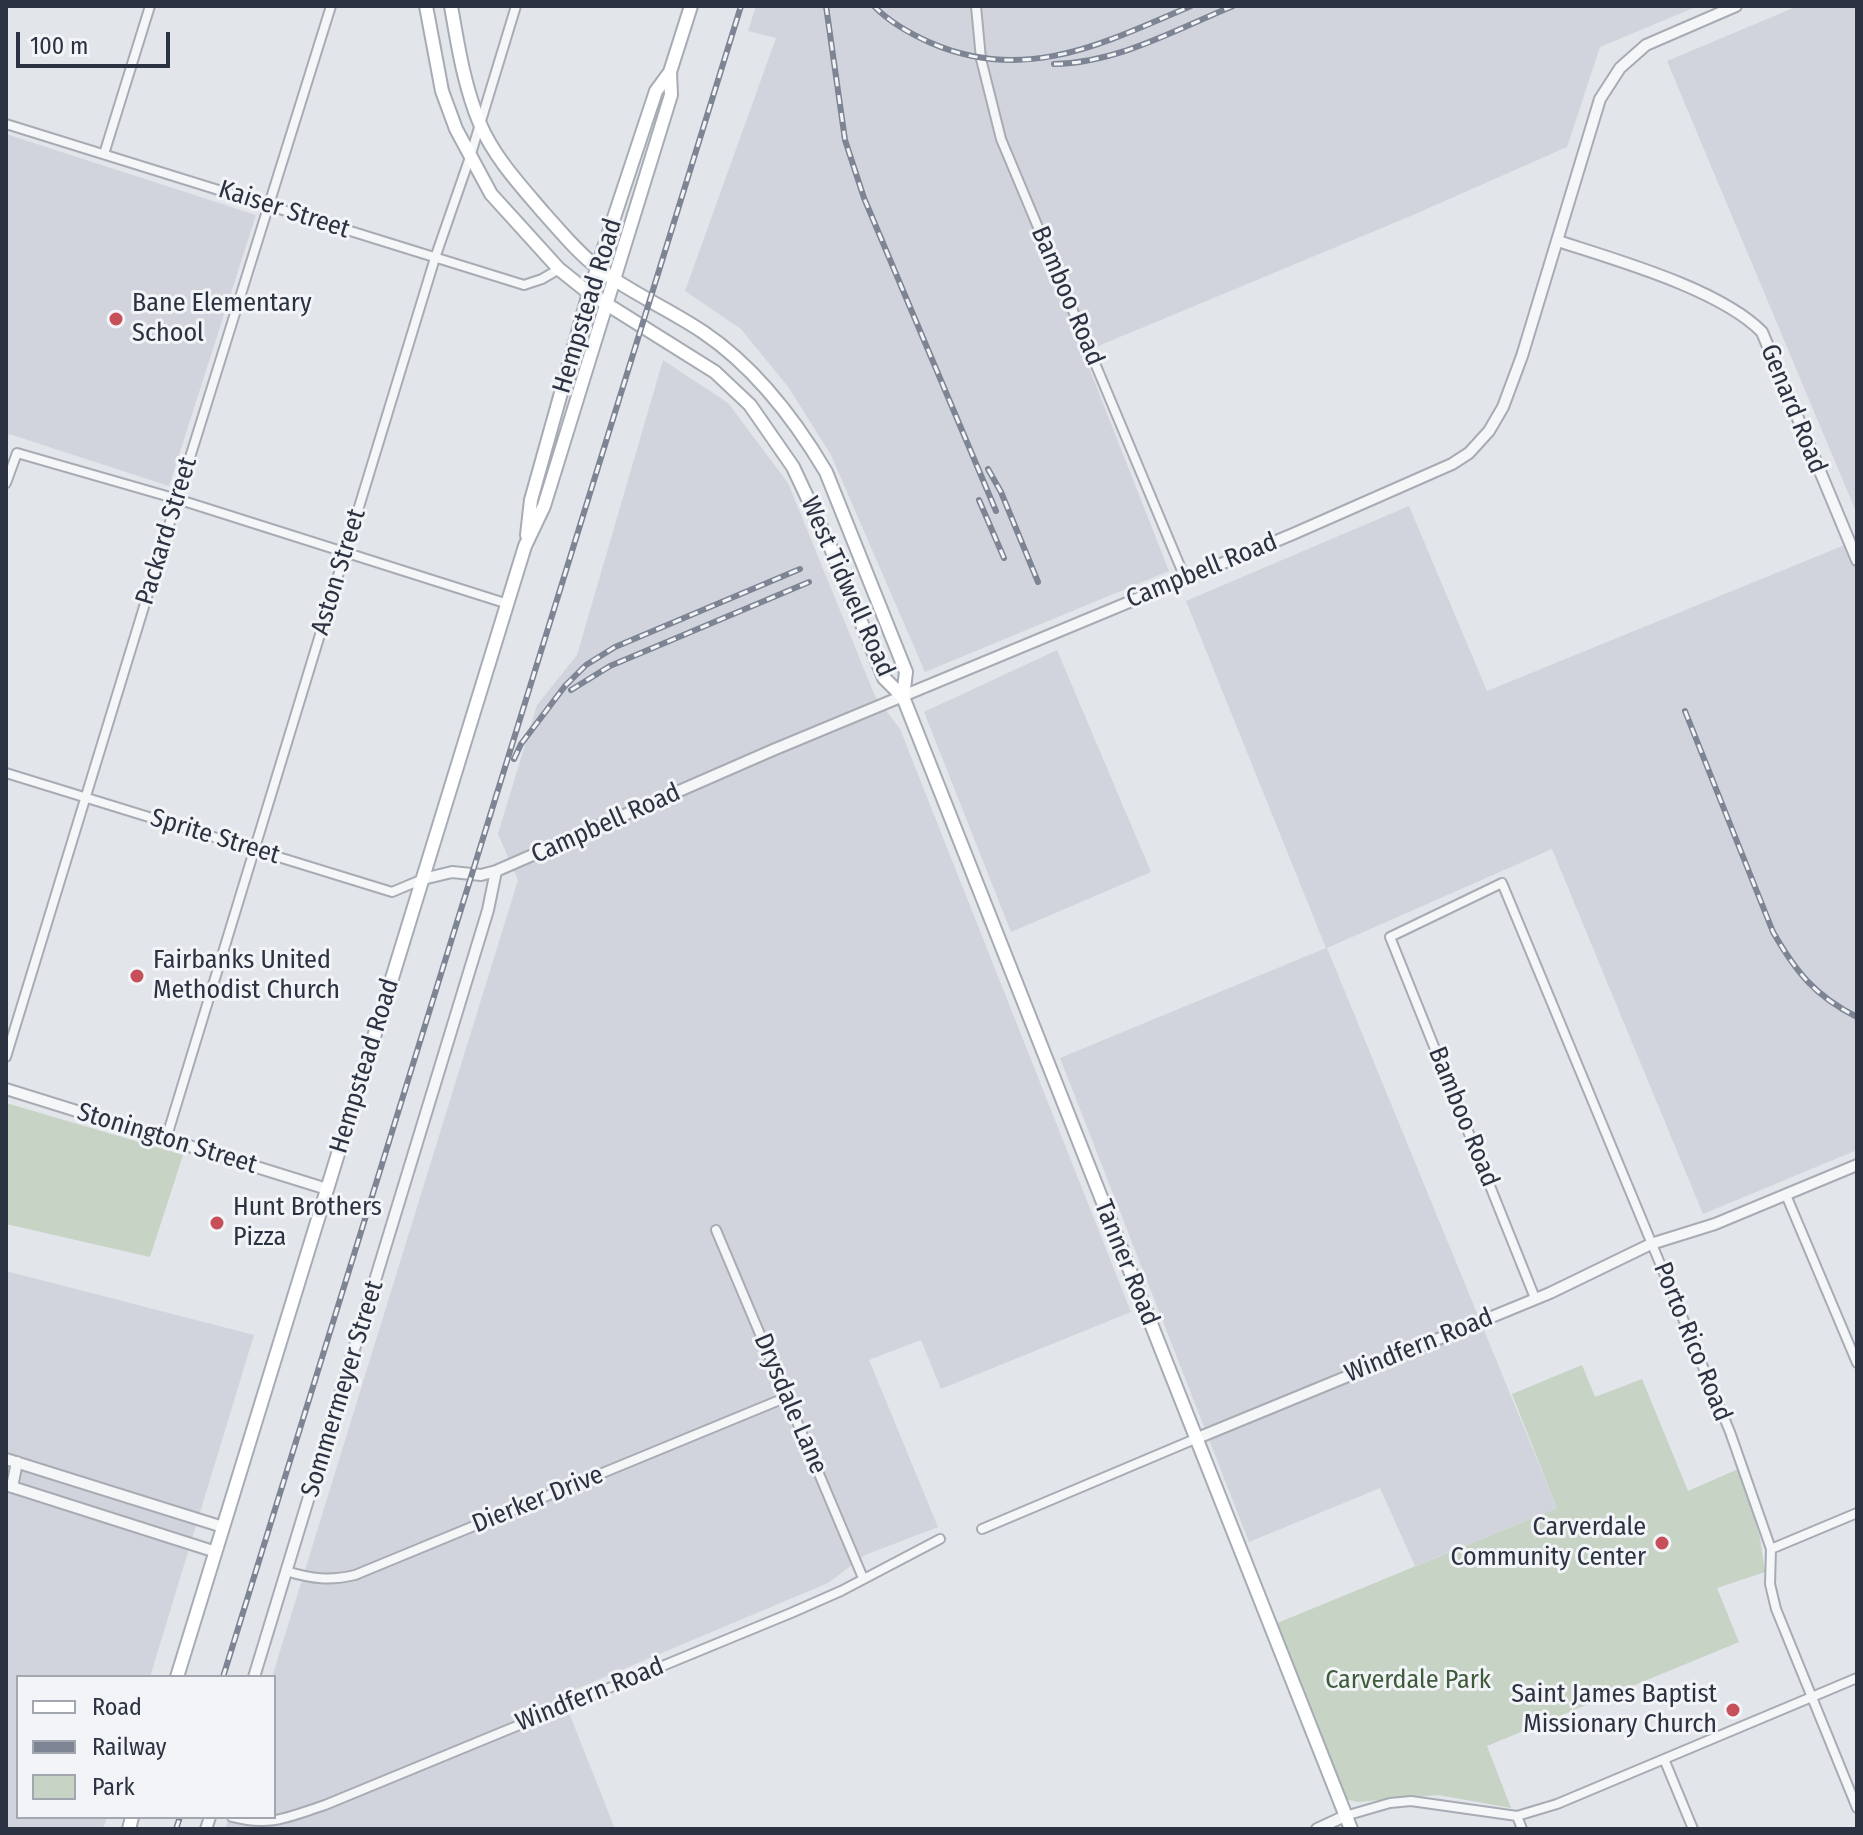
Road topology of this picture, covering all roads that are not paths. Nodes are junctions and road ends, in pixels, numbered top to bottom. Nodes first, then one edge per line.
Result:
1 (150, 6) edge
2 (331, 6) edge
3 (426, 6) edge
4 (451, 6) edge
5 (516, 6) edge
6 (976, 6) edge
7 (1736, 6) edge
8 (687, 7) edge
9 (670, 72) junction
10 (6, 124) edge
11 (480, 125) junction
12 (640, 140) junction
13 (655, 145) junction
14 (104, 154) junction
15 (470, 157) junction
16 (270, 204) junction
17 (1558, 241) junction
18 (435, 258) junction
19 (598, 268) junction
20 (559, 269) junction
21 (613, 278) junction
22 (589, 293) junction
23 (605, 302) junction
24 (544, 451) junction
25 (559, 455) junction
26 (6, 483) edge
27 (177, 499) junction
28 (853, 536) junction
29 (525, 546) junction
30 (830, 546) junction
31 (345, 552) junction
32 (1857, 560) edge
33 (1185, 578) junction
34 (508, 604) junction
35 (903, 697) junction
36 (6, 773) edge
37 (86, 796) junction
38 (255, 849) junction
39 (496, 871) junction
40 (423, 879) junction
41 (1390, 937) joint
42 (6, 1057) edge
43 (6, 1089) edge
44 (166, 1139) junction
45 (1857, 1165) edge
46 (327, 1189) junction
47 (1786, 1195) junction
48 (716, 1230) dead end
49 (1651, 1244) junction
50 (1535, 1298) junction
51 (1857, 1363) edge
52 (787, 1397) junction
53 (1195, 1439) junction
54 (11, 1460) edge
55 (9, 1486) edge
56 (1857, 1513) edge
57 (223, 1527) junction
58 (982, 1529) dead end
59 (940, 1539) dead end
60 (1771, 1549) junction
61 (216, 1552) junction
62 (286, 1571) junction
63 (863, 1578) junction
64 (178, 1675) edge
65 (255, 1675) edge
66 (1857, 1678) edge
67 (1812, 1697) junction
68 (1664, 1759) junction
69 (1857, 1808) edge
70 (1345, 1816) junction
71 (1517, 1816) junction
72 (240, 1819) edge
73 (275, 1819) edge
74 (276, 1819) edge
75 (1317, 1829) edge
76 (1351, 1829) edge
77 (1522, 1829) edge
78 (1693, 1829) edge

1 - 14 street
2 - 16 street, Packard Street
3 - 15 main road, West Tidwell Road
4 - 11 main road, West Tidwell Road
5 - 11 street, Aston Street
6 - 33 street, Bamboo Road
7 - 17 street, Campbell Road
8 - 9 main road, Hempstead Road
9 - 12 main road, Hempstead Road
9 - 13 main road, Hempstead Road
10 - 14 street, Kaiser Street
11 - 15 street, Aston Street
11 - 19 main road, West Tidwell Road
12 - 13 main road
12 - 19 main road, Hempstead Road
13 - 21 main road, Hempstead Road
14 - 16 street, Kaiser Street
15 - 18 street, Aston Street
15 - 20 main road, West Tidwell Road
16 - 18 street, Kaiser Street
16 - 27 street, Packard Street
17 - 32 street, Genard Road
17 - 33 street, Campbell Road
18 - 20 street, Kaiser Street
18 - 31 street, Aston Street
19 - 21 main road, West Tidwell Road
19 - 22 main road, Hempstead Road
20 - 22 main road, West Tidwell Road
21 - 23 main road, Hempstead Road
21 - 28 main road, West Tidwell Road
22 - 23 main road, West Tidwell Road
22 - 24 main road, Hempstead Road
23 - 25 main road, Hempstead Road
23 - 30 main road, West Tidwell Road
24 - 25 main road
24 - 29 main road, Hempstead Road
25 - 29 main road, Hempstead Road
26 - 27 street
27 - 31 street
27 - 37 street, Packard Street
28 - 30 main road
28 - 35 main road, West Tidwell Road
29 - 34 main road, Hempstead Road
30 - 35 main road, West Tidwell Road
31 - 34 street
31 - 38 street, Aston Street
33 - 35 street, Campbell Road
34 - 40 main road, Hempstead Road
35 - 39 street, Campbell Road
35 - 53 main road, Tanner Road
36 - 37 street, Sprite Street
37 - 38 street, Sprite Street
37 - 42 street, Packard Street
38 - 40 street, Sprite Street
38 - 44 street, Aston Street
39 - 40 street, Campbell Road
39 - 62 street, Sommermeyer Street
40 - 46 main road, Hempstead Road
41 - 49 street, Porto Rico Road
41 - 50 street, Bamboo Road
43 - 44 street, Stonington Street
44 - 46 street, Stonington Street
45 - 47 street, Windfern Road
46 - 57 main road, Hempstead Road
47 - 49 street, Windfern Road
47 - 51 street
48 - 52 street, Drysdale Lane
49 - 50 street, Windfern Road
49 - 60 street, Porto Rico Road
50 - 53 street, Windfern Road
52 - 62 street, Dierker Drive
52 - 63 street, Drysdale Lane
53 - 58 street, Windfern Road
53 - 70 main road, Tanner Road
54 - 55 street
54 - 57 street
55 - 61 street
56 - 60 street
57 - 61 main road, Hempstead Road
59 - 63 street, Windfern Road
60 - 67 street, Porto Rico Road
61 - 64 main road, Hempstead Road
62 - 65 street, Sommermeyer Street
63 - 74 street, Windfern Road
66 - 67 street
67 - 68 street
67 - 69 street, Porto Rico Road
68 - 71 street
68 - 78 street
70 - 71 street
70 - 75 street
70 - 76 main road, Tanner Road
71 - 77 street
72 - 73 street, Windfern Road

